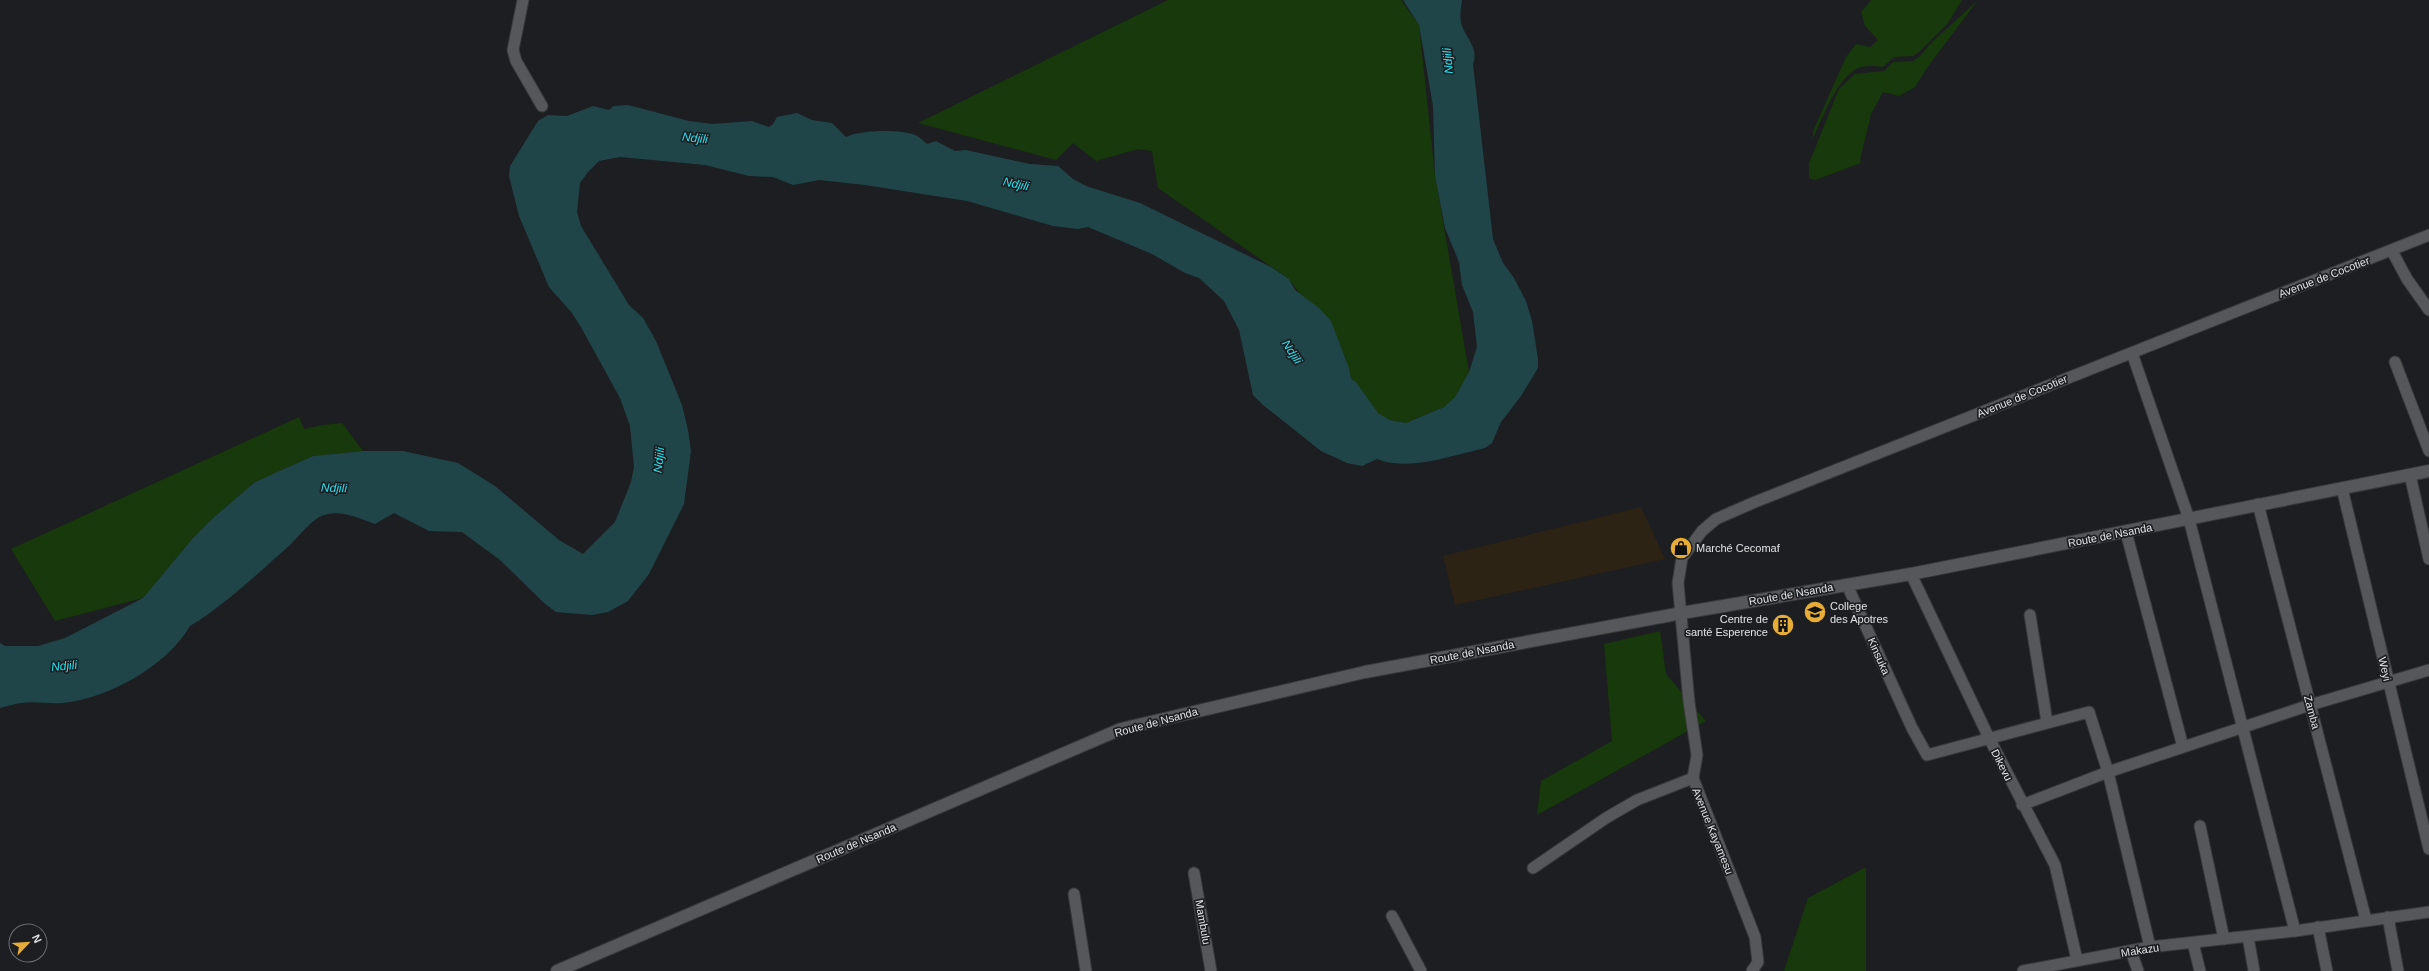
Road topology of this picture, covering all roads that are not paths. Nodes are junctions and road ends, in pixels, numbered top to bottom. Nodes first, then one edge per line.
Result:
1 (524, 0) edge
2 (542, 106) dead end
3 (2429, 235) edge
4 (2392, 251) junction
5 (2429, 310) edge
6 (2132, 353) junction
7 (2395, 362) dead end
8 (2429, 451) edge
9 (2429, 471) edge
10 (2410, 475) junction
11 (2342, 488) junction
12 (2258, 504) junction
13 (2189, 519) junction
14 (2126, 532) junction
15 (2429, 559) edge
16 (1911, 574) junction
17 (1847, 584) junction
18 (1682, 613) junction
19 (2030, 615) dead end
20 (2429, 670) edge
21 (2389, 682) junction
22 (2310, 705) junction
23 (2047, 722) junction
24 (2241, 728) junction
25 (1989, 738) junction
26 (2183, 747) junction
27 (2108, 772) junction
28 (1693, 778) junction
29 (2022, 805) junction
30 (2200, 826) dead end
31 (2429, 850) edge
32 (1533, 868) dead end
33 (1194, 873) dead end
34 (1074, 894) dead end
35 (2429, 912) edge
36 (1392, 916) dead end
37 (2388, 917) junction
38 (2366, 920) junction
39 (2318, 927) junction
40 (2295, 931) junction
41 (2248, 937) junction
42 (2224, 940) junction
43 (2193, 943) junction
44 (2150, 947) junction
45 (2131, 951) junction
46 (2077, 960) junction
47 (2059, 967) edge
48 (2028, 970) edge
49 (557, 971) edge
50 (1086, 971) edge
51 (1211, 971) edge
52 (1421, 971) edge
53 (1752, 971) edge
54 (2138, 971) edge
55 (2200, 971) edge
56 (2254, 971) edge
57 (2327, 971) edge
58 (2398, 971) edge

1 - 2 street
3 - 4 street, Avenue de Cocotier
4 - 5 street
4 - 6 street, Avenue de Cocotier
6 - 13 street
6 - 18 street, Avenue de Cocotier
7 - 8 street
9 - 10 street, Route de Nsanda
10 - 11 street, Route de Nsanda
10 - 15 street
11 - 12 street, Route de Nsanda
11 - 21 street, Weyi
12 - 13 street, Route de Nsanda
12 - 22 street, Zamba
13 - 14 street, Route de Nsanda
13 - 24 street
14 - 16 street, Route de Nsanda
14 - 26 street
16 - 17 street, Route de Nsanda
16 - 25 street, Dikevu
17 - 18 street, Route de Nsanda
17 - 25 street, Kinsuka
18 - 28 street, Avenue Kayamesu
18 - 49 street, Route de Nsanda
19 - 23 street
20 - 21 street
21 - 22 street
21 - 31 street, Weyi
22 - 24 street
22 - 38 street, Zamba
23 - 25 street
23 - 27 street
24 - 26 street
24 - 40 street
25 - 29 street, Dikevu
26 - 27 street
27 - 29 street
27 - 44 street
28 - 32 street
28 - 53 street, Avenue Kayamesu
29 - 46 street, Dikevu
30 - 42 street
33 - 51 street, Mambulu
34 - 50 street
35 - 37 street, Makazu
36 - 52 street
37 - 38 street, Makazu
37 - 58 street
38 - 39 street, Makazu
39 - 40 street, Makazu
39 - 57 street
40 - 41 street, Makazu
41 - 42 street, Makazu
41 - 56 street
42 - 43 street, Makazu
43 - 44 street, Makazu
43 - 55 street
44 - 45 street, Makazu
45 - 46 street, Makazu
45 - 54 street
46 - 47 street, Makazu
47 - 48 street, Makazu

